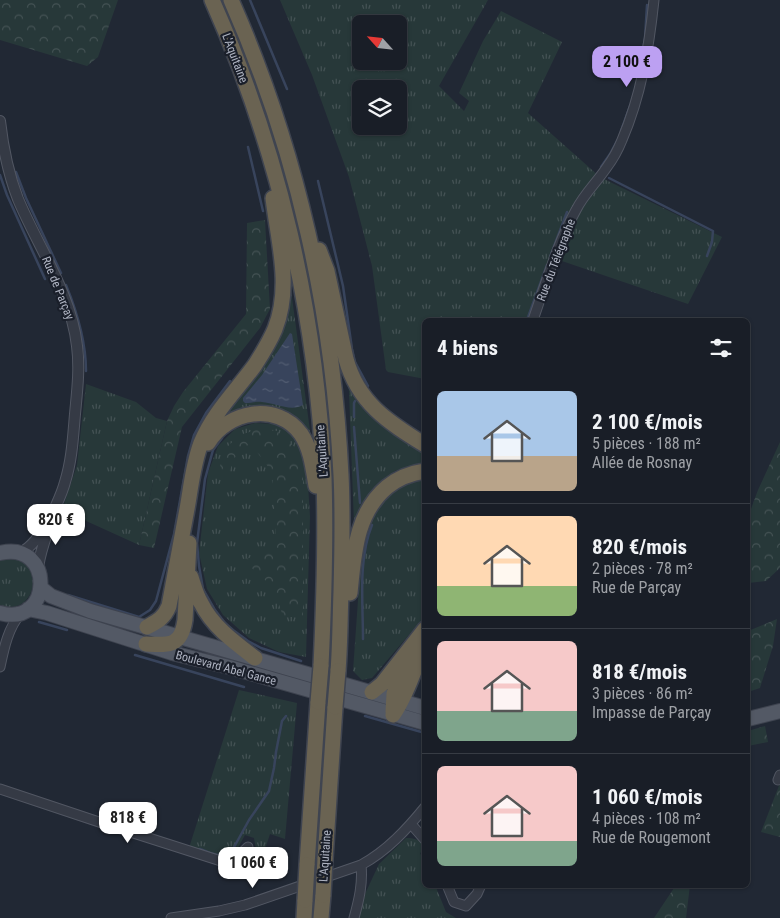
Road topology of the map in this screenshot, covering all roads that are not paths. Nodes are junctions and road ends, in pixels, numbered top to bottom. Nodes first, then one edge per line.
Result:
1 (212, 0) edge
2 (231, 0) edge
3 (654, 0) edge
4 (0, 121) edge
5 (269, 154) junction
6 (300, 199) junction
7 (534, 318) edge
8 (422, 443) edge
9 (422, 472) edge
10 (51, 518) junction
11 (325, 526) junction
12 (0, 553) edge
13 (20, 553) junction
14 (38, 568) junction
15 (188, 569) junction
16 (41, 588) junction
17 (24, 611) junction
18 (0, 614) edge
19 (147, 627) junction
20 (422, 634) edge
21 (181, 636) junction
22 (340, 636) junction
23 (146, 644) junction
24 (4, 648) junction
25 (406, 653) junction
26 (422, 653) edge
27 (255, 658) junction
28 (0, 667) edge
29 (372, 692) junction
30 (398, 700) junction
31 (422, 707) edge
32 (780, 711) edge
33 (393, 714) junction
34 (750, 718) edge
35 (422, 722) edge
36 (0, 789) edge
37 (422, 811) edge
38 (411, 824) junction
39 (422, 837) edge
40 (248, 847) dead end
41 (361, 865) junction
42 (448, 888) edge
43 (480, 888) edge
44 (171, 918) edge
45 (304, 918) edge
46 (322, 918) edge
47 (354, 918) edge

1 - 5 highway, L'Aquitaine
2 - 6 highway, L'Aquitaine
3 - 7 street, Rue du Télégraphe
4 - 10 street, Rue de Parçay
5 - 11 highway, L'Aquitaine
5 - 19 highway
6 - 8 highway
6 - 22 highway, L'Aquitaine
9 - 22 highway
10 - 13 street, Rue de Parçay
10 - 14 street, Rue de Parçay
11 - 15 highway
11 - 45 highway, L'Aquitaine, bridge
12 - 13 main road
13 - 14 main road
14 - 16 main road
15 - 21 highway
15 - 27 highway
16 - 17 main road
16 - 19 main road, Boulevard Abel Gance
17 - 18 main road, Boulevard Abel Gance
17 - 23 main road, Boulevard Abel Gance
17 - 24 street
18 - 24 street
19 - 21 main road, Boulevard Abel Gance
20 - 25 highway
21 - 23 highway
21 - 27 main road, Boulevard Abel Gance
22 - 46 highway, L'Aquitaine, bridge
23 - 33 main road, Boulevard Abel Gance
24 - 28 street
25 - 29 highway
25 - 30 highway
26 - 30 highway
27 - 29 main road, Boulevard Abel Gance
29 - 30 main road, Boulevard Abel Gance
30 - 31 main road, Boulevard Abel Gance
30 - 33 highway
32 - 34 main road
33 - 35 main road, Boulevard Abel Gance
36 - 40 street
37 - 38 street
38 - 39 street
38 - 41 street
41 - 44 street
41 - 47 street
42 - 43 street

